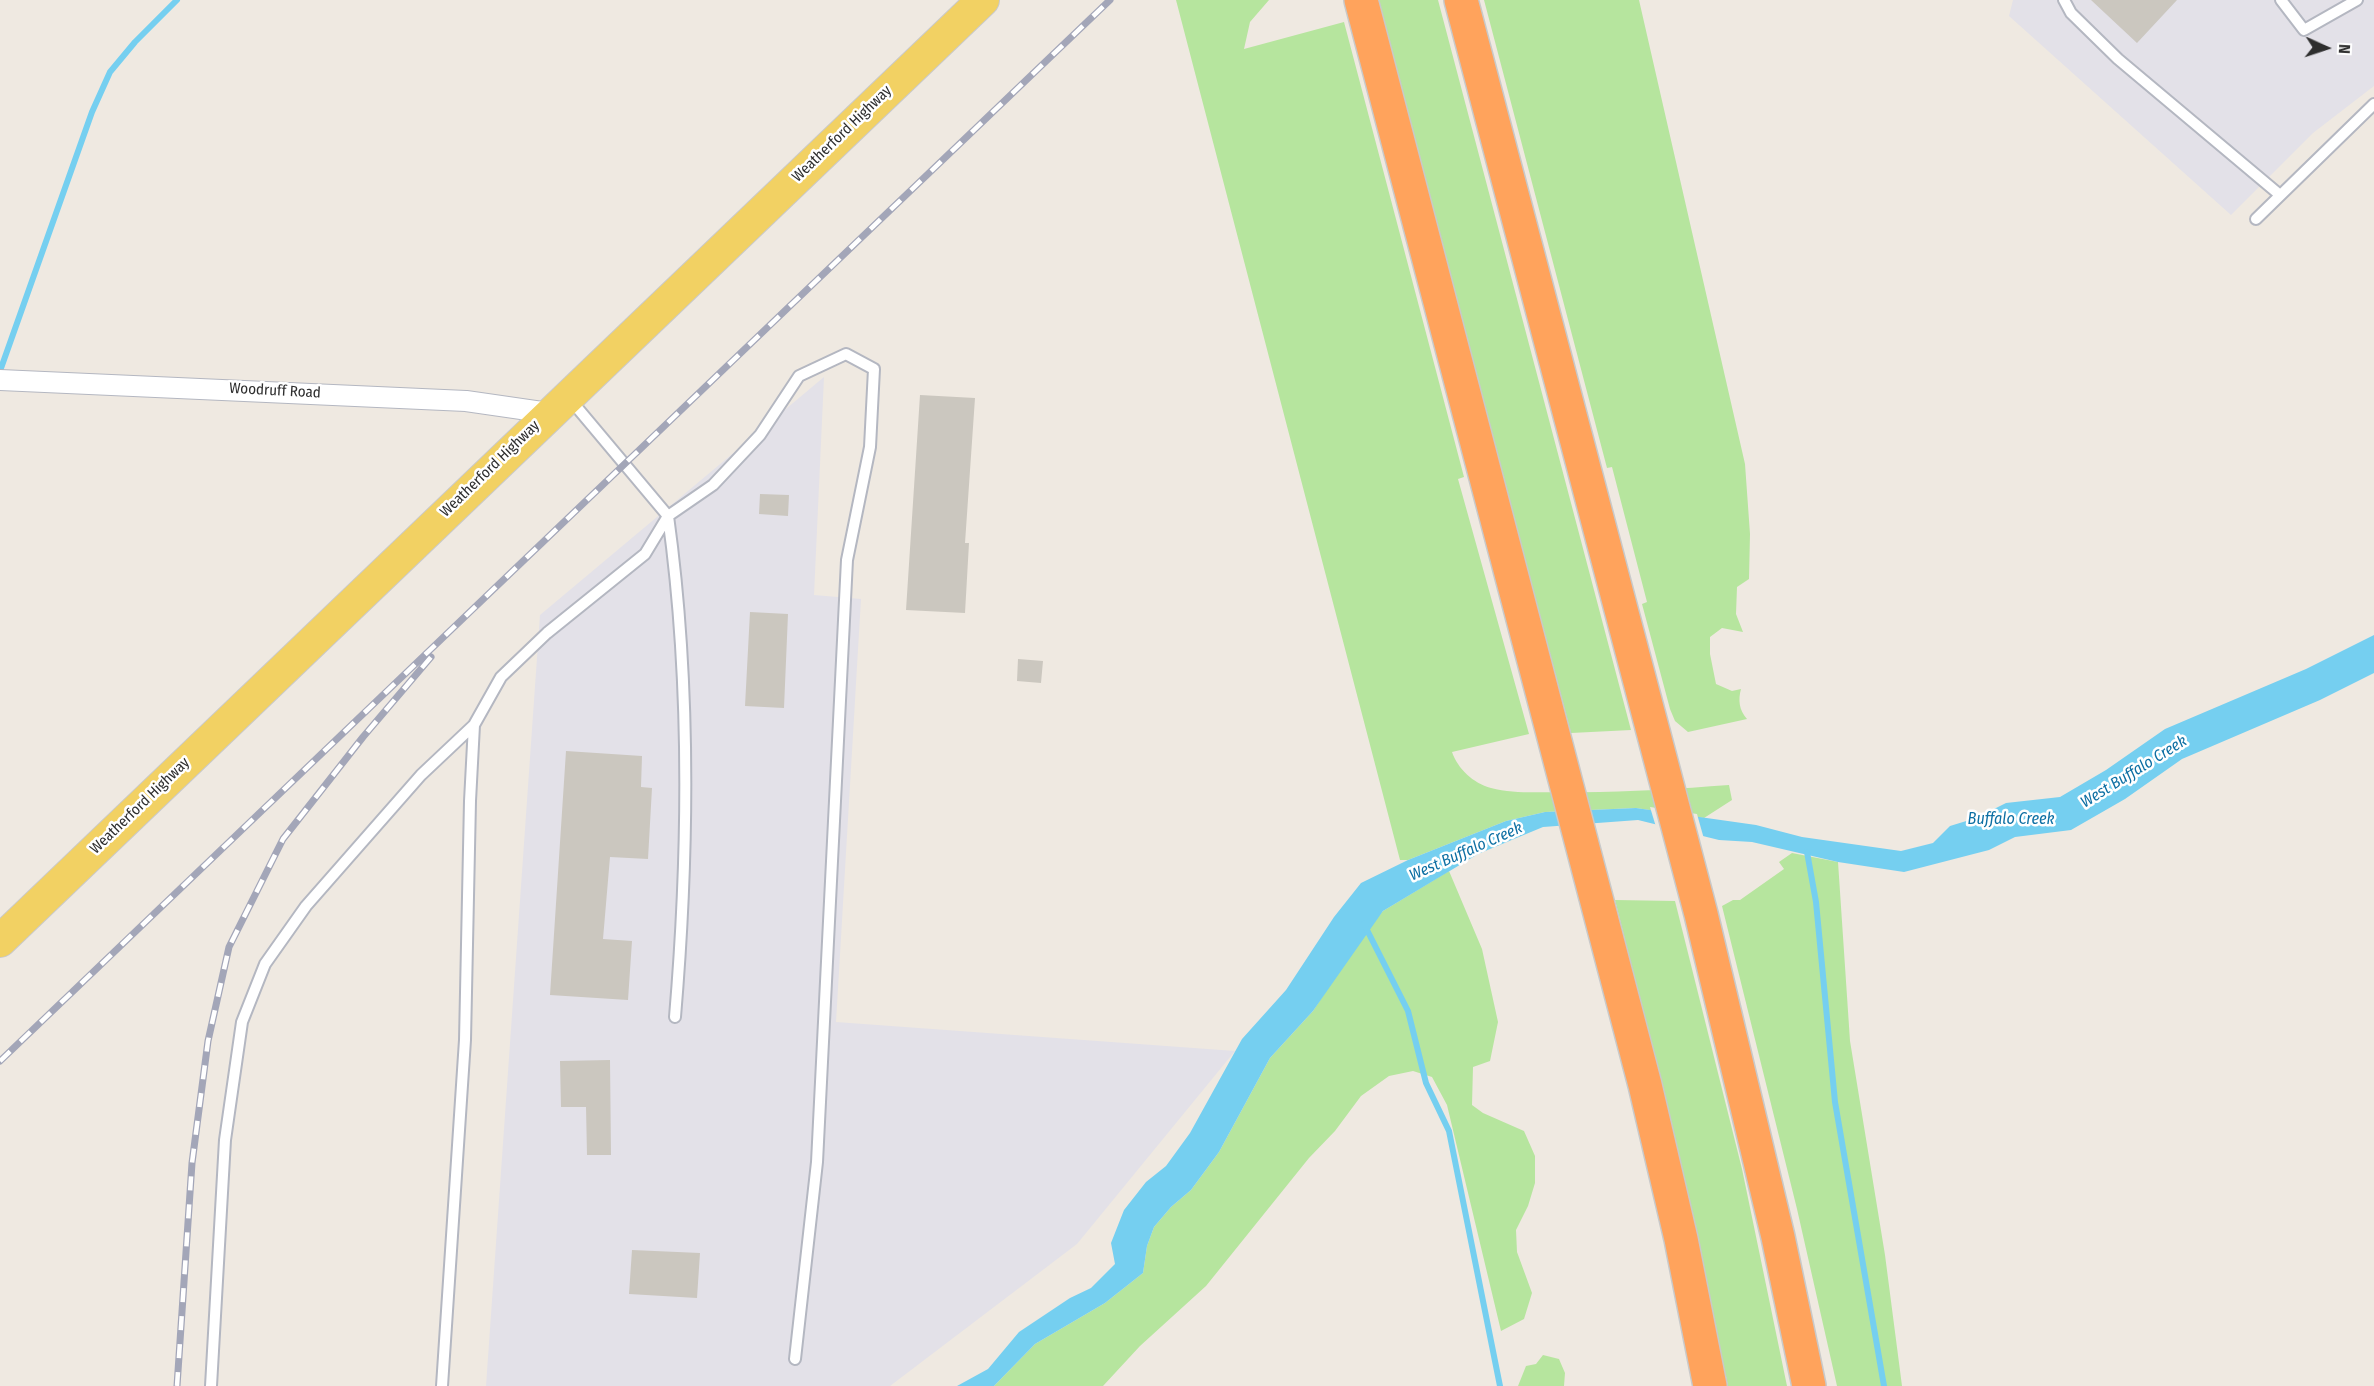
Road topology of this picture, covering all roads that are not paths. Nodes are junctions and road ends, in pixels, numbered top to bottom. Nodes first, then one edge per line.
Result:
1 (983, 0) edge
2 (1360, 0) edge
3 (1461, 0) edge
4 (2064, 0) edge
5 (2280, 0) edge
6 (2357, 0) edge
7 (2374, 104) edge
8 (2280, 195) junction
9 (2256, 219) dead end
10 (0, 380) edge
11 (558, 405) junction
12 (668, 516) junction
13 (474, 725) junction
14 (0, 941) edge
15 (675, 1017) dead end
16 (795, 1359) dead end
17 (211, 1386) edge
18 (442, 1386) edge
19 (1710, 1386) edge
20 (1809, 1386) edge

1 - 11 main road, Weatherford Highway
2 - 19 highway
3 - 20 highway
4 - 8 lane
5 - 6 lane
7 - 8 lane
8 - 9 lane
10 - 11 street, Woodruff Road
11 - 12 lane
11 - 14 main road, Weatherford Highway
12 - 13 lane
12 - 15 lane
12 - 16 lane
13 - 17 lane
13 - 18 lane

